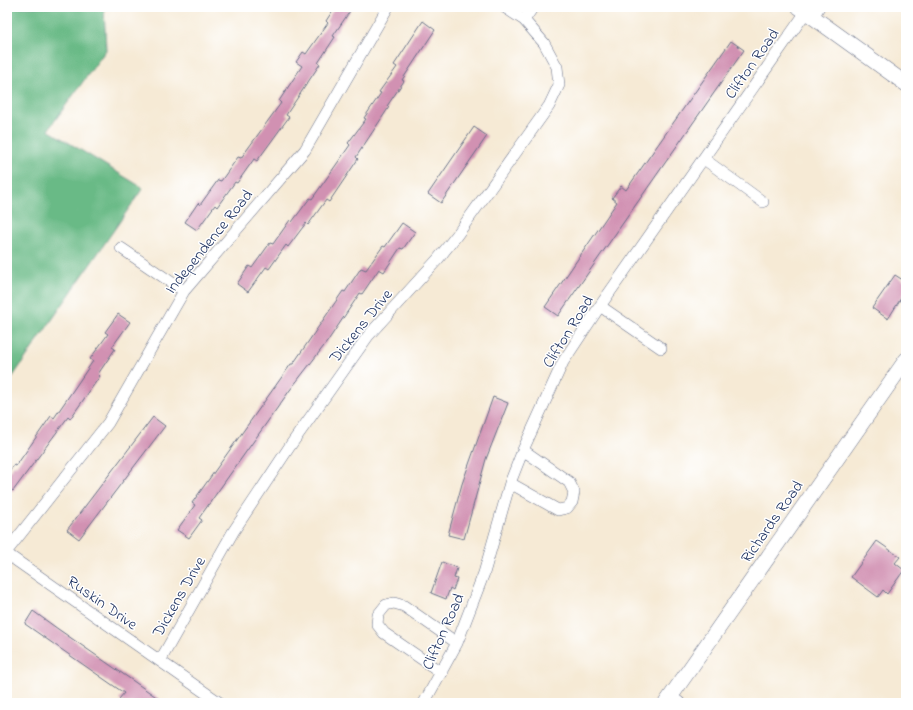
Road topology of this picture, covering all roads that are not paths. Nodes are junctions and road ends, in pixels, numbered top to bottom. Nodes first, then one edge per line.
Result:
1 (388, 7) edge
2 (504, 7) edge
3 (533, 7) edge
4 (806, 10) edge
5 (524, 20) junction
6 (906, 84) edge
7 (704, 159) junction
8 (763, 202) dead end
9 (121, 248) dead end
10 (184, 292) junction
11 (600, 306) junction
12 (662, 348) dead end
13 (906, 360) edge
14 (523, 450) junction
15 (510, 483) junction
16 (7, 551) edge
17 (7, 554) edge
18 (457, 643) junction
19 (160, 661) junction
20 (442, 673) junction
21 (672, 701) edge
22 (220, 703) edge
23 (424, 703) edge

1 - 10 street, Independence Road
2 - 5 street
3 - 5 street
4 - 6 street
4 - 7 street, Clifton Road
5 - 19 street, Dickens Drive
7 - 8 street
7 - 11 street, Clifton Road
9 - 10 street
10 - 16 street, Independence Road
11 - 12 street
11 - 14 street, Clifton Road
13 - 21 street, Richards Road
14 - 15 street, Clifton Road
14 - 15 street
15 - 18 street, Clifton Road
17 - 19 street, Ruskin Drive
18 - 20 street, Clifton Road
18 - 20 street
19 - 22 street, Ruskin Drive
20 - 23 street, Clifton Road

